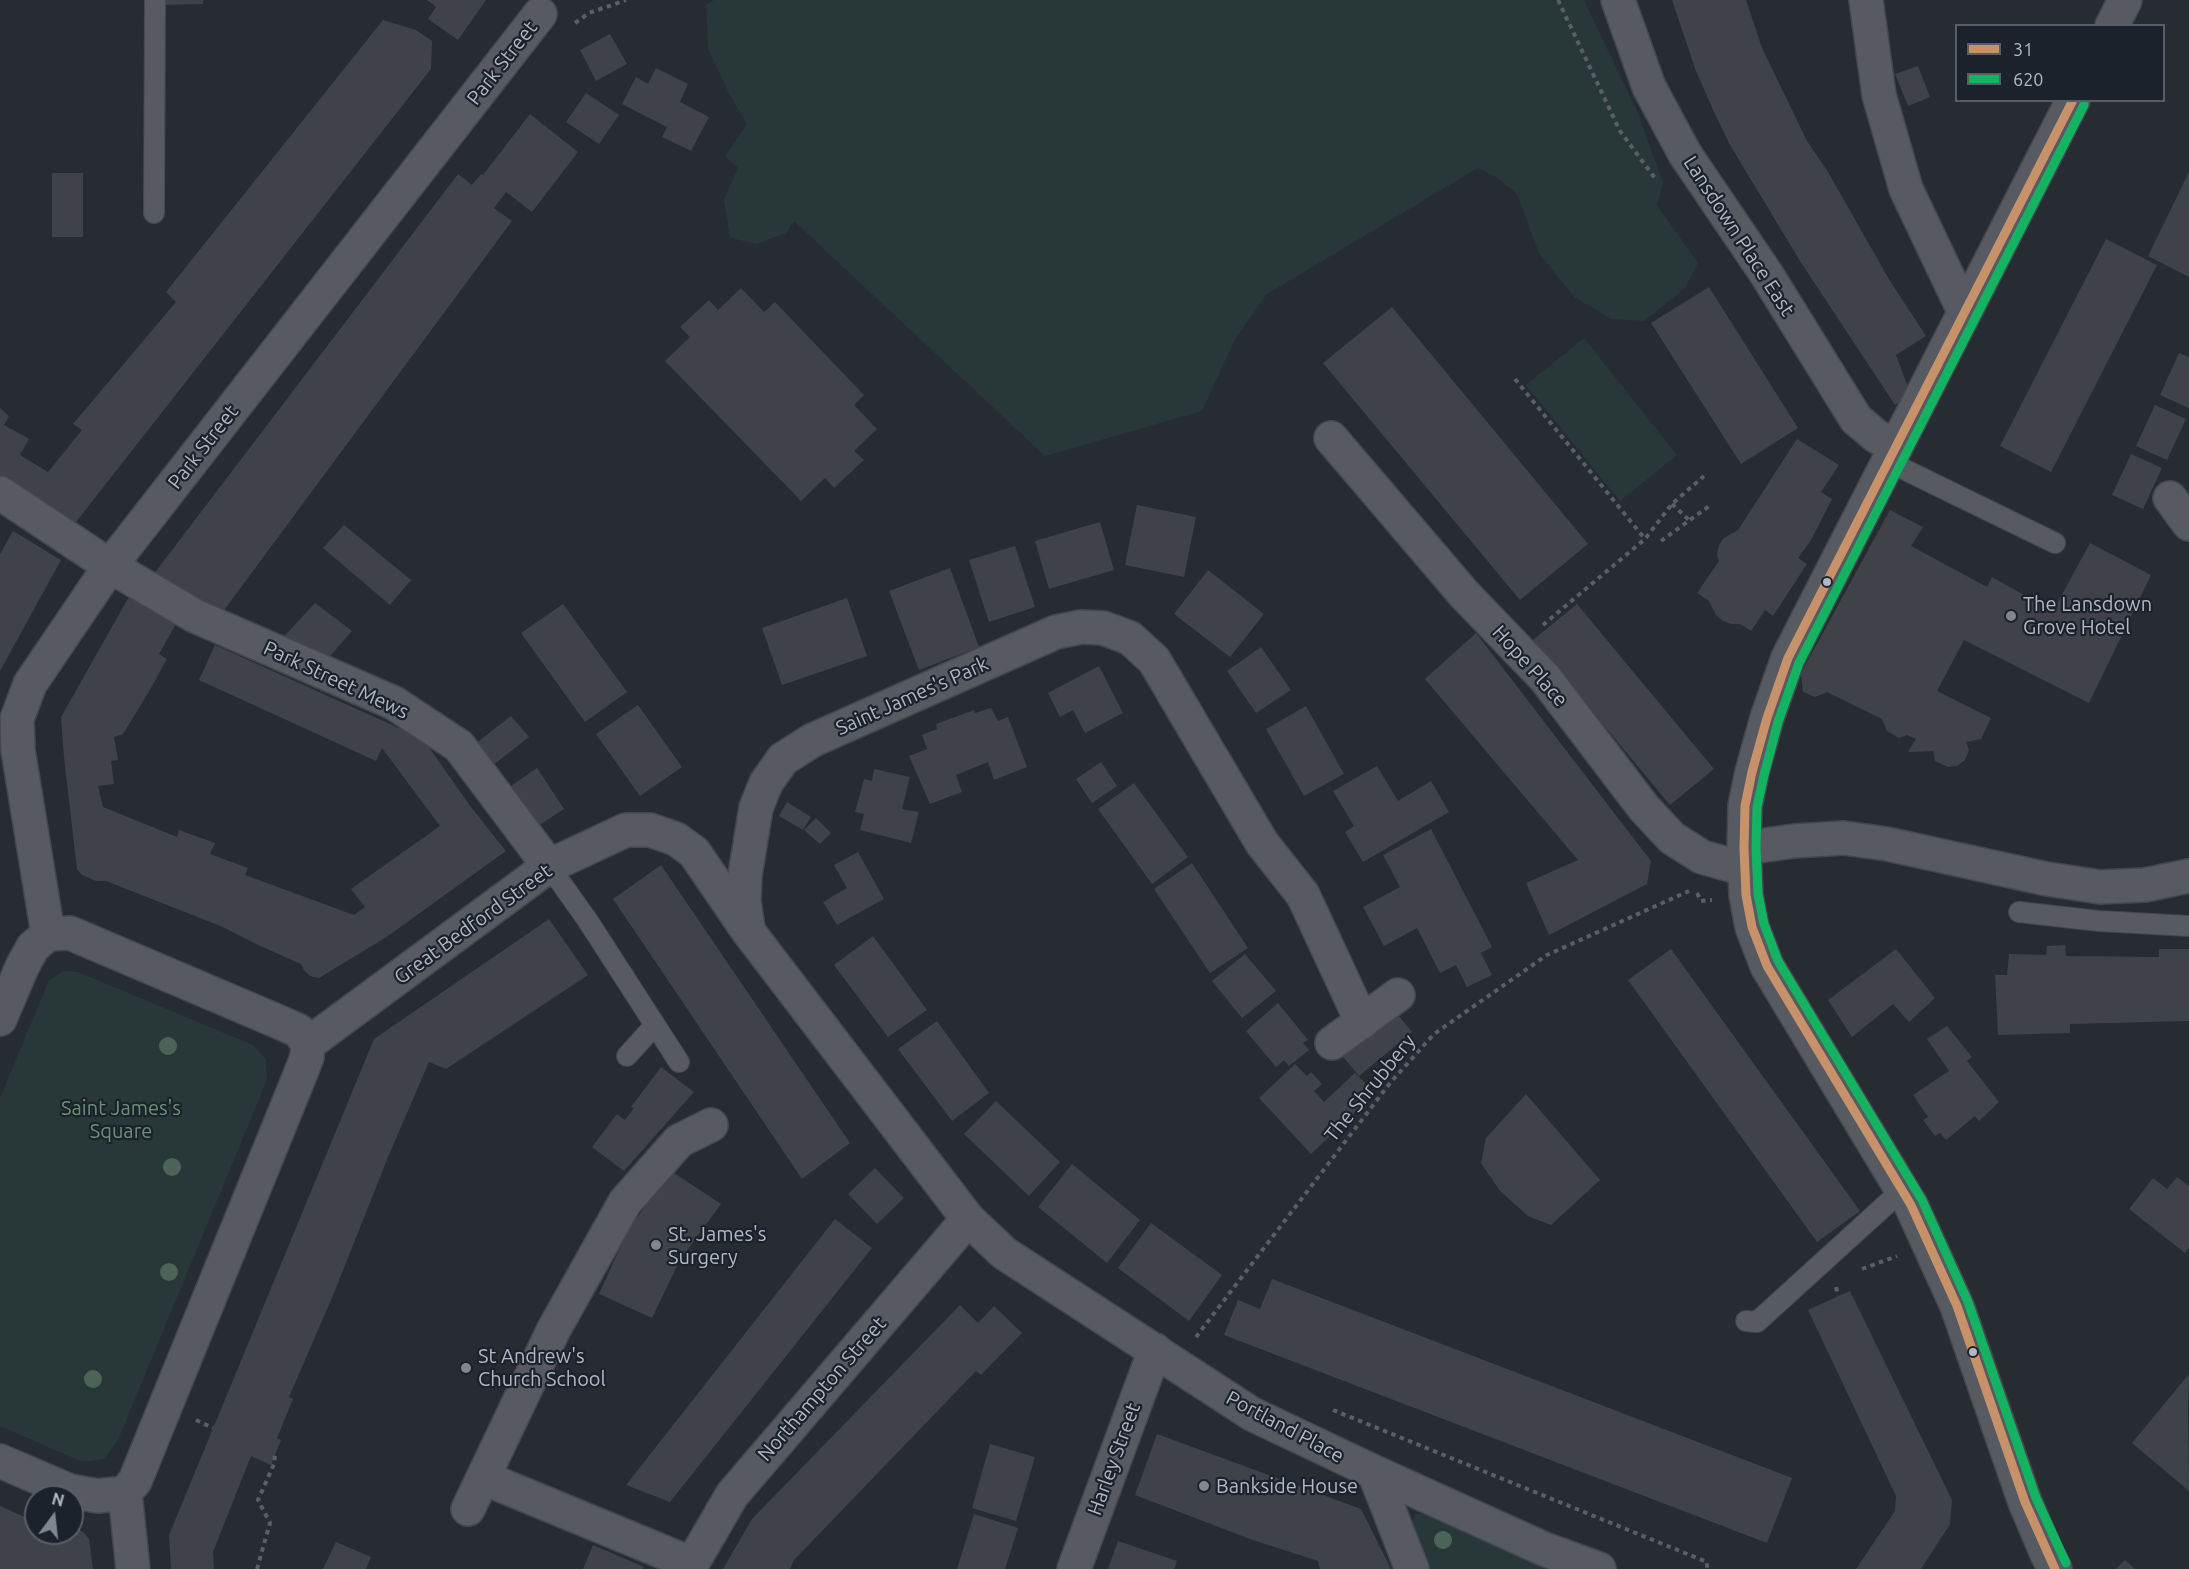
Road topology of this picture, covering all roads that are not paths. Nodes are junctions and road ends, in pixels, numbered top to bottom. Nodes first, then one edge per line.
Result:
1 (155, 0) edge
2 (1618, 0) edge
3 (1866, 0) edge
4 (2126, 0) edge
5 (540, 14) dead end
6 (2113, 24) edge
7 (2072, 102) edge
8 (154, 213) dead end
9 (1964, 311) junction
10 (1331, 438) dead end
11 (1893, 454) junction
12 (0, 493) edge
13 (2170, 498) dead end
14 (2189, 524) edge
15 (2055, 543) dead end
16 (110, 566) junction
17 (1744, 858) junction
18 (549, 866) junction
19 (2189, 876) edge
20 (2100, 886) junction
21 (2019, 912) dead end
22 (2099, 921) junction
23 (2189, 926) edge
24 (748, 931) junction
25 (48, 934) junction
26 (1398, 995) dead end
27 (0, 1019) edge
28 (1362, 1022) junction
29 (654, 1026) junction
30 (1332, 1043) dead end
31 (308, 1044) junction
32 (627, 1056) dead end
33 (679, 1062) dead end
34 (711, 1125) dead end
35 (1902, 1190) junction
36 (968, 1219) junction
37 (1746, 1321) dead end
38 (1155, 1350) junction
39 (0, 1461) edge
40 (1374, 1472) junction
41 (484, 1478) junction
42 (125, 1493) junction
43 (468, 1509) dead end
44 (690, 1566) edge
45 (1593, 1568) edge
46 (133, 1569) edge
47 (1074, 1569) edge
48 (1412, 1569) edge
49 (2055, 1569) edge

1 - 8 lane
2 - 11 street, Lansdown Place East
3 - 9 street
4 - 6 street
5 - 16 street, Park Street
7 - 9 street
9 - 11 street
10 - 17 street, Hope Place
11 - 15 lane
11 - 17 street
12 - 16 street, Park Street Mews
13 - 14 street
16 - 18 street, Park Street Mews
16 - 25 street, Park Street
17 - 20 street
17 - 35 street
18 - 24 street, Great Bedford Street
18 - 29 lane
18 - 31 street, Great Bedford Street
19 - 20 street
20 - 22 lane
21 - 22 lane
22 - 23 lane
24 - 28 street, Saint James's Park
24 - 36 street
25 - 27 street
25 - 31 street
26 - 28 street
28 - 30 street
29 - 32 lane
29 - 33 lane
31 - 42 street
34 - 41 street
35 - 37 lane
35 - 49 street
36 - 38 street, Portland Place
36 - 44 street, Northampton Street
38 - 40 street, Portland Place
38 - 47 street, Harley Street
39 - 42 street
40 - 45 street, Portland Place
40 - 48 street
41 - 43 street
41 - 44 street
42 - 46 street

